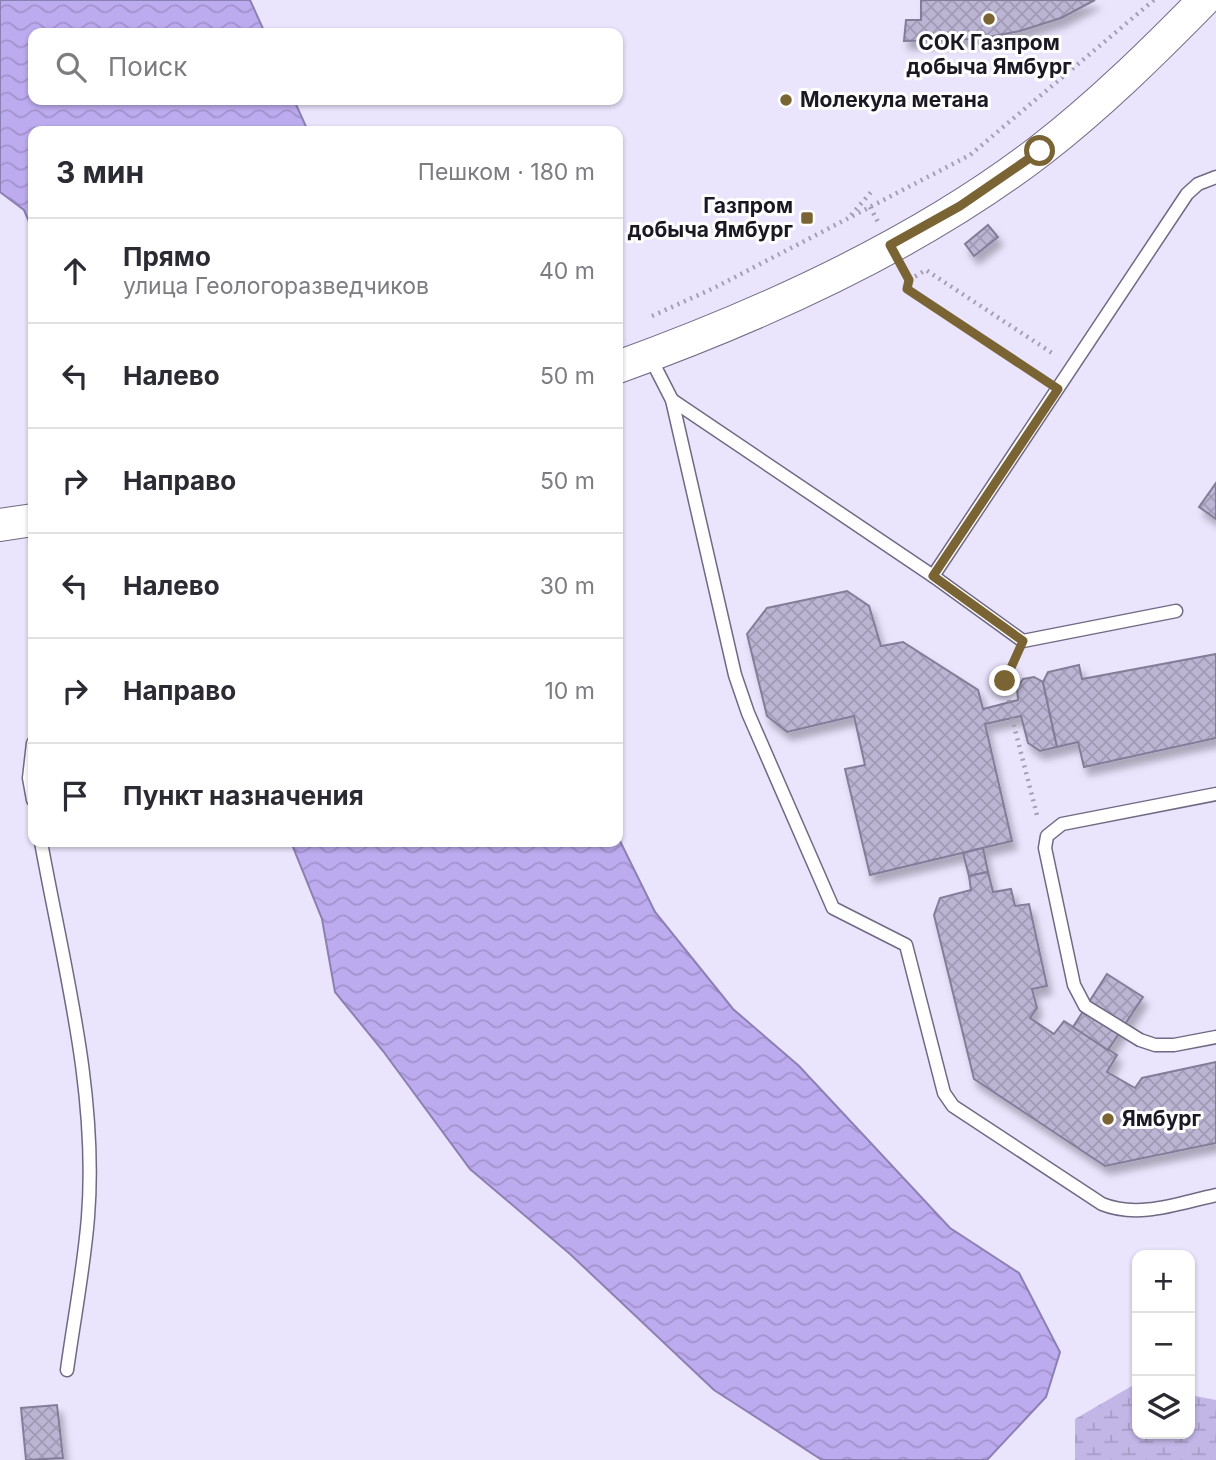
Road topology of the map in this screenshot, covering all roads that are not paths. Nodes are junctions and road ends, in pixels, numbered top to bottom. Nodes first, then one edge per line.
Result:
1 (1204, 0) edge
2 (1216, 177) edge
3 (650, 356) junction
4 (623, 365) edge
5 (673, 400) junction
6 (28, 521) edge
7 (0, 525) edge
8 (933, 576) junction
9 (1176, 611) dead end
10 (1216, 794) edge
11 (42, 847) edge
12 (1216, 1037) edge
13 (1216, 1195) edge
14 (67, 1370) dead end

1 - 3 street
2 - 8 lane
3 - 4 street
3 - 5 lane
5 - 8 lane
5 - 13 lane
6 - 7 street
8 - 9 lane
10 - 12 lane
11 - 14 lane

